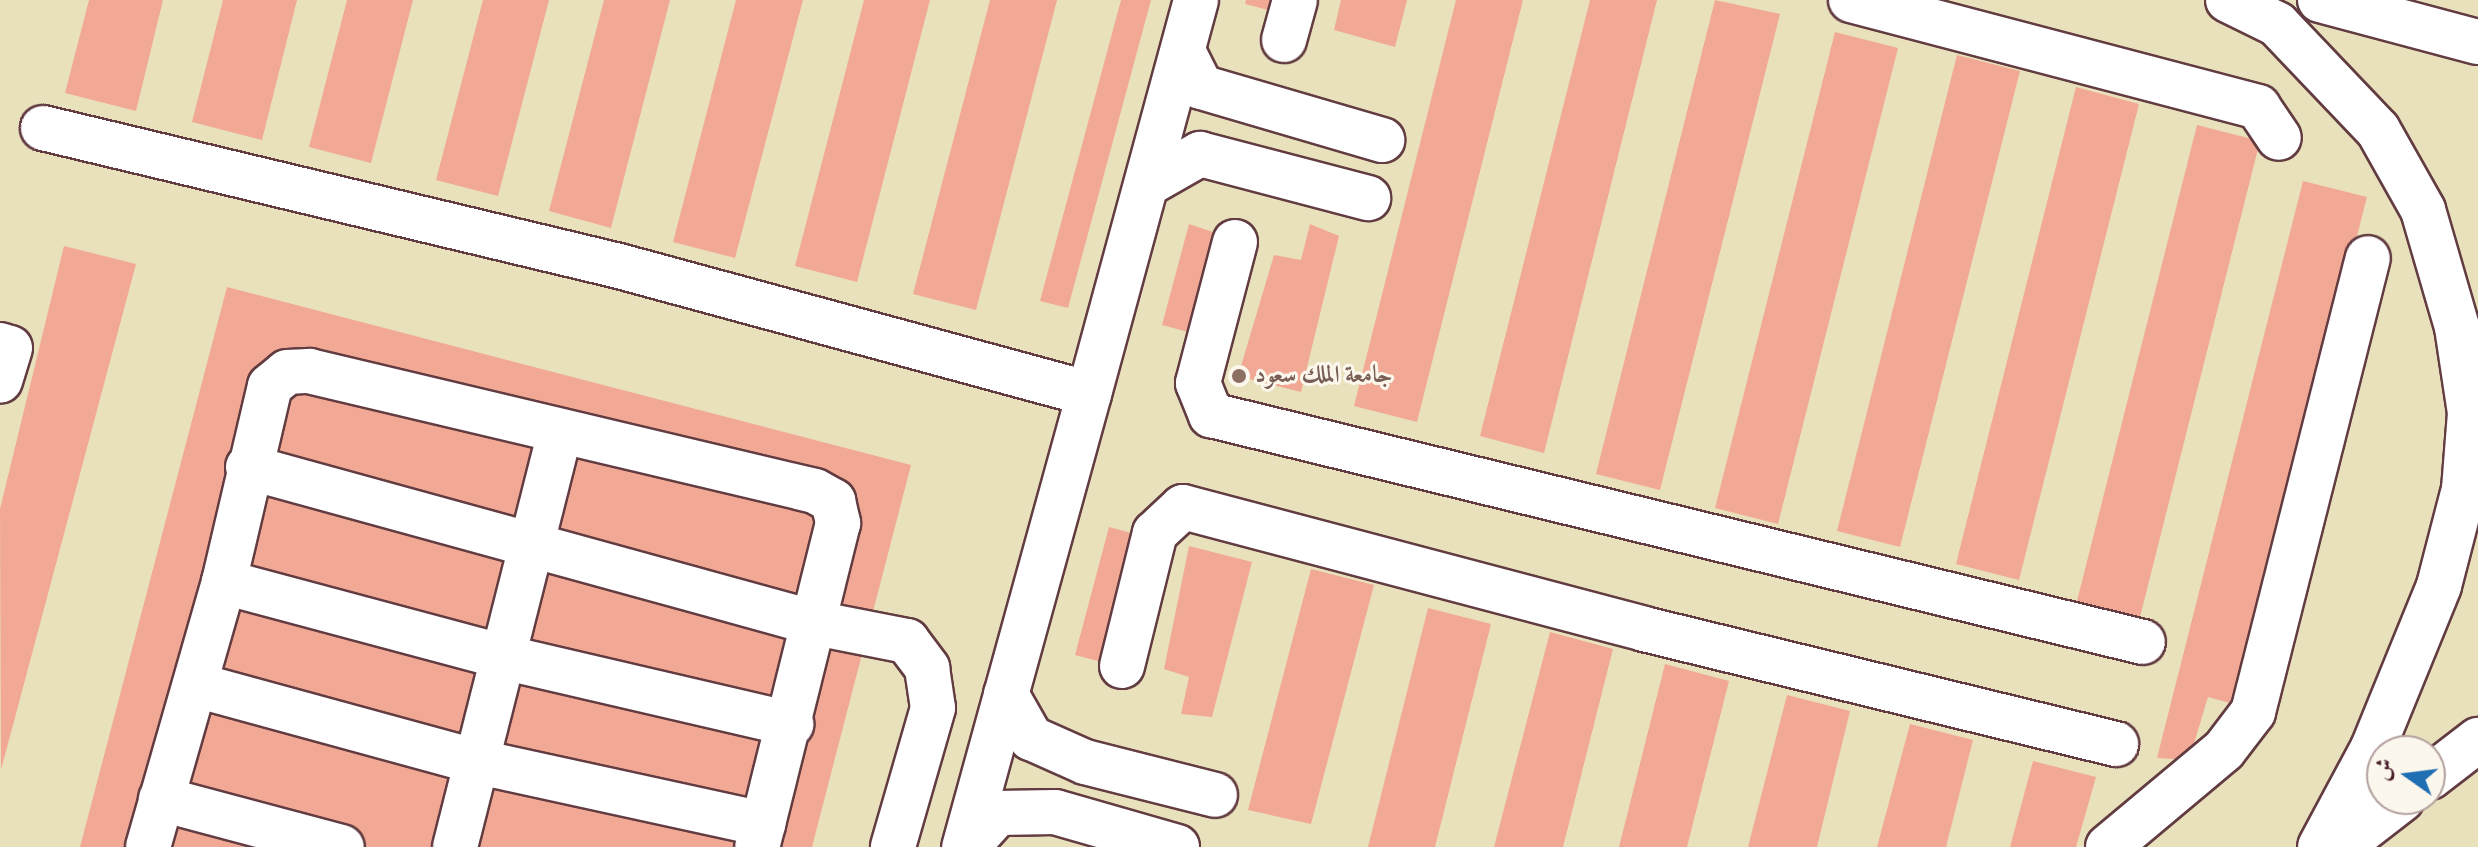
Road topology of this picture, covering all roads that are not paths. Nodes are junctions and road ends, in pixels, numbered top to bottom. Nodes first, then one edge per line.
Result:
1 (1196, 0) edge
2 (1851, 0) edge
3 (2228, 0) edge
4 (2320, 0) edge
5 (2478, 42) edge
6 (1183, 51) junction
7 (43, 128) dead end
8 (2279, 138) dead end
9 (1382, 140) dead end
10 (1149, 183) junction
11 (1368, 198) dead end
12 (1235, 242) dead end
13 (2368, 258) dead end
14 (1089, 394) junction
15 (560, 432) junction
16 (248, 467) junction
17 (534, 541) junction
18 (224, 582) junction
19 (815, 623) junction
20 (2143, 642) dead end
21 (507, 658) junction
22 (1122, 666) dead end
23 (196, 685) junction
24 (1006, 694) junction
25 (791, 724) junction
26 (2478, 740) edge
27 (2116, 744) dead end
28 (474, 761) junction
29 (2446, 765) edge
30 (1215, 795) dead end
31 (161, 799) junction
32 (2381, 815) edge
33 (760, 836) edge
34 (148, 847) edge
35 (342, 847) edge
36 (455, 847) edge
37 (893, 847) edge
38 (965, 847) edge
39 (1177, 847) edge
40 (2108, 847) edge
41 (2320, 847) edge
42 (2340, 847) edge

1 - 6 main road
2 - 8 main road
3 - 41 main road
4 - 5 main road
6 - 9 main road
6 - 10 main road
7 - 14 main road
10 - 11 main road
10 - 14 main road
12 - 20 main road
13 - 40 main road
14 - 24 main road
15 - 16 main road
15 - 17 main road
15 - 19 main road
16 - 17 main road
16 - 18 main road
17 - 19 main road
17 - 21 main road
18 - 21 main road
18 - 23 main road
19 - 25 main road
19 - 37 main road
21 - 25 main road
21 - 28 main road
22 - 27 main road
23 - 28 main road
23 - 31 main road
24 - 30 main road
24 - 38 main road
25 - 33 main road
26 - 29 main road
28 - 33 main road
28 - 36 main road
31 - 34 main road
31 - 35 main road
32 - 42 main road
38 - 39 main road

